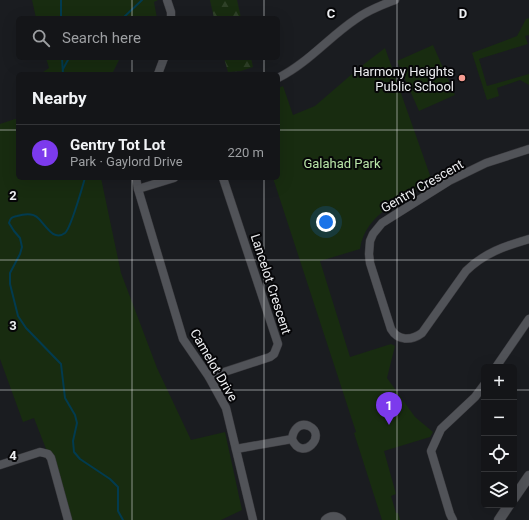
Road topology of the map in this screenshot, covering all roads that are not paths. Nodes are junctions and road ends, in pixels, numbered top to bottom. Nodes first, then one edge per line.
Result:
1 (167, 0) edge
2 (395, 0) edge
3 (171, 16) edge
4 (163, 60) edge
5 (159, 72) edge
6 (280, 77) edge
7 (529, 149) edge
8 (136, 180) edge
9 (167, 180) edge
10 (224, 180) edge
11 (138, 189) junction
12 (529, 239) edge
13 (529, 319) edge
14 (498, 364) edge
15 (209, 377) junction
16 (481, 389) edge
17 (292, 439) dead end
18 (236, 449) junction
19 (0, 465) edge
20 (527, 482) edge
21 (517, 494) edge
22 (507, 508) edge
23 (68, 520) edge
24 (253, 520) edge
25 (325, 520) edge
26 (342, 520) edge
27 (453, 520) edge
28 (499, 520) edge

1 - 3 street
2 - 6 street
4 - 5 street
7 - 12 street, Gentry Crescent
8 - 11 street, Camelot Drive
9 - 11 street
10 - 15 street, Lancelot Crescent
11 - 15 street, Camelot Drive
13 - 14 street
15 - 18 street, Camelot Drive
16 - 27 street
17 - 18 street
18 - 24 street, Camelot Drive
19 - 23 street
20 - 21 street
22 - 28 street
25 - 26 street

